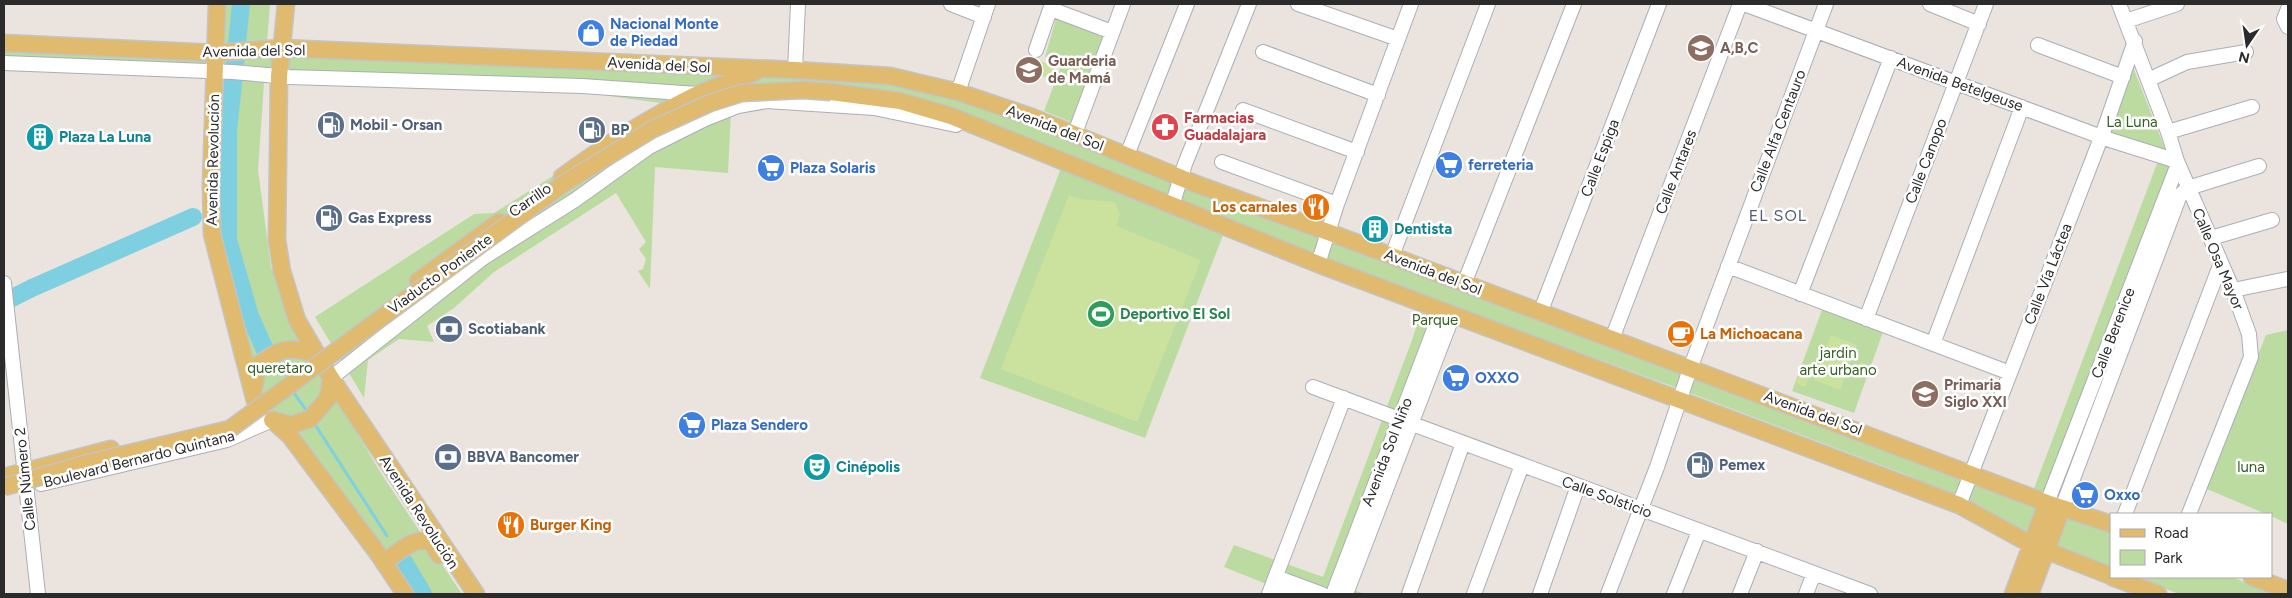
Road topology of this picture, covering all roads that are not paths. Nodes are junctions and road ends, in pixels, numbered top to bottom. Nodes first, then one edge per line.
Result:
1 (217, 4) edge
2 (286, 4) edge
3 (798, 4) edge
4 (951, 4) edge
5 (988, 4) edge
6 (1123, 4) edge
7 (1187, 4) edge
8 (1249, 4) edge
9 (1298, 4) edge
10 (1411, 4) edge
11 (1488, 4) edge
12 (1574, 4) edge
13 (1660, 4) edge
14 (1826, 4) edge
15 (1930, 4) edge
16 (1986, 4) edge
17 (2120, 4) edge
18 (2177, 4) edge
19 (1748, 5) edge
20 (1052, 6) edge
21 (2288, 9) edge
22 (984, 17) junction
23 (2126, 21) junction
24 (1979, 24) junction
25 (2288, 27) edge
26 (1816, 31) junction
27 (1112, 32) junction
28 (1398, 39) junction
29 (2135, 41) junction
30 (4, 43) edge
31 (2038, 44) dead end
32 (281, 48) junction
33 (1036, 50) dead end
34 (1264, 52) dead end
35 (2246, 52) dead end
36 (216, 53) junction
37 (1891, 58) junction
38 (4, 63) edge
39 (758, 70) junction
40 (795, 70) junction
41 (215, 72) junction
42 (272, 75) junction
43 (2123, 77) junction
44 (2148, 80) junction
45 (1956, 83) junction
46 (958, 92) junction
47 (697, 94) junction
48 (1378, 94) junction
49 (882, 97) joint
50 (2022, 107) junction
51 (2252, 107) dead end
52 (1243, 110) dead end
53 (986, 132) junction
54 (2168, 132) junction
55 (1074, 133) junction
56 (2102, 136) junction
57 (1357, 152) junction
58 (1127, 156) junction
59 (1222, 162) dead end
60 (2178, 163) junction
61 (2259, 166) dead end
62 (1181, 178) junction
63 (2188, 188) junction
64 (1337, 204) junction
65 (1172, 206) junction
66 (2272, 220) dead end
67 (1328, 232) junction
68 (2210, 238) junction
69 (1392, 256) junction
70 (2221, 263) junction
71 (1318, 264) junction
72 (1728, 266) junction
73 (2287, 279) edge
74 (4, 283) edge
75 (1464, 284) junction
76 (2233, 290) junction
77 (1800, 294) junction
78 (1447, 313) junction
79 (1540, 313) junction
80 (1866, 319) junction
81 (1612, 339) junction
82 (1933, 344) junction
83 (318, 355) junction
84 (1690, 368) junction
85 (2010, 373) junction
86 (331, 378) junction
87 (1313, 387) dead end
88 (1344, 398) junction
89 (1680, 400) junction
90 (255, 401) junction
91 (272, 420) junction
92 (1406, 422) junction
93 (1463, 443) junction
94 (1522, 466) junction
95 (24, 471) junction
96 (1971, 473) junction
97 (4, 477) edge
98 (1578, 486) junction
99 (16, 488) edge
100 (4, 494) edge
101 (1959, 505) junction
102 (2054, 505) junction
103 (1640, 508) junction
104 (2124, 513) edge
105 (2189, 513) edge
106 (2110, 524) edge
107 (1699, 531) junction
108 (2039, 548) junction
109 (1757, 551) junction
110 (387, 561) junction
111 (1814, 574) junction
112 (2110, 576) edge
113 (2116, 578) edge
114 (2255, 578) edge
115 (1272, 586) edge
116 (38, 589) edge
117 (2288, 590) edge
118 (474, 592) edge
119 (405, 594) edge
120 (1291, 594) edge
121 (1322, 594) edge
122 (1333, 594) edge
123 (1346, 594) edge
124 (1409, 594) edge
125 (1474, 594) edge
126 (1540, 594) edge
127 (1608, 594) edge
128 (1674, 594) edge
129 (1740, 594) edge
130 (1806, 594) edge
131 (1870, 594) edge
132 (2013, 594) edge
133 (2030, 594) edge
134 (2158, 594) edge

1 - 36 main road, Avenida Revolución
2 - 32 main road
3 - 40 street
4 - 22 street
5 - 22 street
6 - 27 street
7 - 58 street
8 - 62 street
9 - 28 street
10 - 28 street
11 - 69 street
12 - 75 street
13 - 79 street, Calle Espiga
14 - 26 street, Calle Alfa Centauro
15 - 24 street
16 - 24 street, Calle Canopo
17 - 23 street, Calle Osa Mayor
18 - 23 street
19 - 26 street, Avenida Betelgeuse
19 - 81 street, Calle Antares
20 - 27 street
20 - 33 street
21 - 25 street
22 - 46 street
23 - 29 street, Calle Osa Mayor
24 - 45 street, Calle Canopo
26 - 37 street, Avenida Betelgeuse
26 - 72 street, Calle Alfa Centauro
27 - 55 street
28 - 48 street
29 - 43 street, Calle Vía Láctea
29 - 44 street, Calle Osa Mayor
30 - 36 main road, Avenida del Sol
31 - 43 street
32 - 36 main road, Avenida del Sol
32 - 39 main road, Avenida del Sol
32 - 42 main road
34 - 48 street
35 - 44 street
36 - 41 main road, Avenida Revolución
37 - 45 street, Avenida Betelgeuse
37 - 77 street
38 - 41 street, Avenida del Sol
39 - 40 main road, Avenida del Sol
39 - 47 main road, Carrillo
40 - 46 main road, Avenida del Sol
41 - 42 street, Avenida del Sol
41 - 90 main road, Avenida Revolución
42 - 47 street, Avenida del Sol
42 - 83 main road
43 - 56 street, Calle Vía Láctea
44 - 54 street, Calle Osa Mayor
45 - 50 street, Avenida Betelgeuse
45 - 80 street, Calle Canopo
46 - 55 main road, Avenida del Sol
47 - 83 main road, Carrillo
48 - 57 street
49 - 53 main road, Avenida del Sol
49 - 99 main road, Viaducto Poniente, bridge
50 - 56 street, Avenida Betelgeuse
50 - 82 street
51 - 54 street
52 - 57 street
53 - 65 main road, Avenida del Sol
53 - 86 street, Avenida del Sol
54 - 60 street, Calle Osa Mayor
55 - 58 main road, Avenida del Sol
56 - 60 street, Avenida Betelgeuse
56 - 85 street, Calle Vía Láctea
57 - 64 street
58 - 62 main road, Avenida del Sol
59 - 64 street
60 - 63 street, Calle Osa Mayor
60 - 102 street, Calle Berenice
61 - 63 street
62 - 65 street
62 - 67 main road, Avenida del Sol
63 - 68 street, Calle Osa Mayor
63 - 102 street, Calle Berenice
64 - 67 street
65 - 71 main road, Avenida del Sol
66 - 68 street
67 - 69 main road, Avenida del Sol
67 - 71 street
68 - 70 street, Calle Osa Mayor
69 - 75 main road, Avenida del Sol
70 - 76 street, Calle Osa Mayor
70 - 104 street
71 - 78 main road, Avenida del Sol
72 - 77 street
72 - 84 street, Calle Alfa Centauro
73 - 76 street
74 - 95 street, Calle Número 2
75 - 79 main road, Avenida del Sol
76 - 105 street, Calle Osa Mayor
77 - 80 street
78 - 89 main road, Avenida del Sol
78 - 92 street, Avenida Sol Niño
79 - 81 main road, Avenida del Sol
80 - 82 street
81 - 84 main road, Avenida del Sol
82 - 85 street
83 - 86 main road
83 - 90 main road
84 - 89 street, Calle Alfa Centauro
84 - 96 main road, Avenida del Sol
85 - 96 street, Calle Vía Láctea
86 - 91 main road
86 - 118 main road, Avenida Revolución
87 - 88 street, Calle Solsticio
88 - 92 street, Calle Solsticio
88 - 115 street
89 - 101 main road, Avenida del Sol
89 - 103 street, Calle Alfa Centauro
90 - 91 main road
90 - 95 main road, Boulevard Bernardo Quintana
91 - 99 street, Boulevard Bernardo Quintana
91 - 110 main road
92 - 93 street, Calle Solsticio
92 - 122 street, Avenida Sol Niño
92 - 123 street, Avenida Sol Niño
93 - 94 street, Calle Solsticio
93 - 124 street
94 - 98 street, Calle Solsticio
94 - 125 street
95 - 97 main road, Boulevard Bernardo Quintana
95 - 99 street, Calle Número 2
96 - 101 street, Calle Vía Láctea
96 - 102 main road, Avenida del Sol
98 - 103 street, Calle Solsticio
98 - 126 street
99 - 100 street, Boulevard Bernardo Quintana
99 - 116 street, Calle Número 2
101 - 108 main road, Avenida del Sol
102 - 106 main road, Avenida del Sol
102 - 108 main road
103 - 107 street, Calle Solsticio
103 - 127 street, Calle Alfa Centauro
107 - 109 street, Calle Solsticio
107 - 128 street
108 - 112 main road, Avenida del Sol
108 - 132 main road
108 - 133 main road
109 - 111 street, Calle Solsticio
109 - 129 street
110 - 118 main road
110 - 119 main road
111 - 130 street
111 - 131 street, Calle Solsticio
113 - 134 main road, Avenida del Sol
114 - 117 main road
115 - 120 street
115 - 121 street

